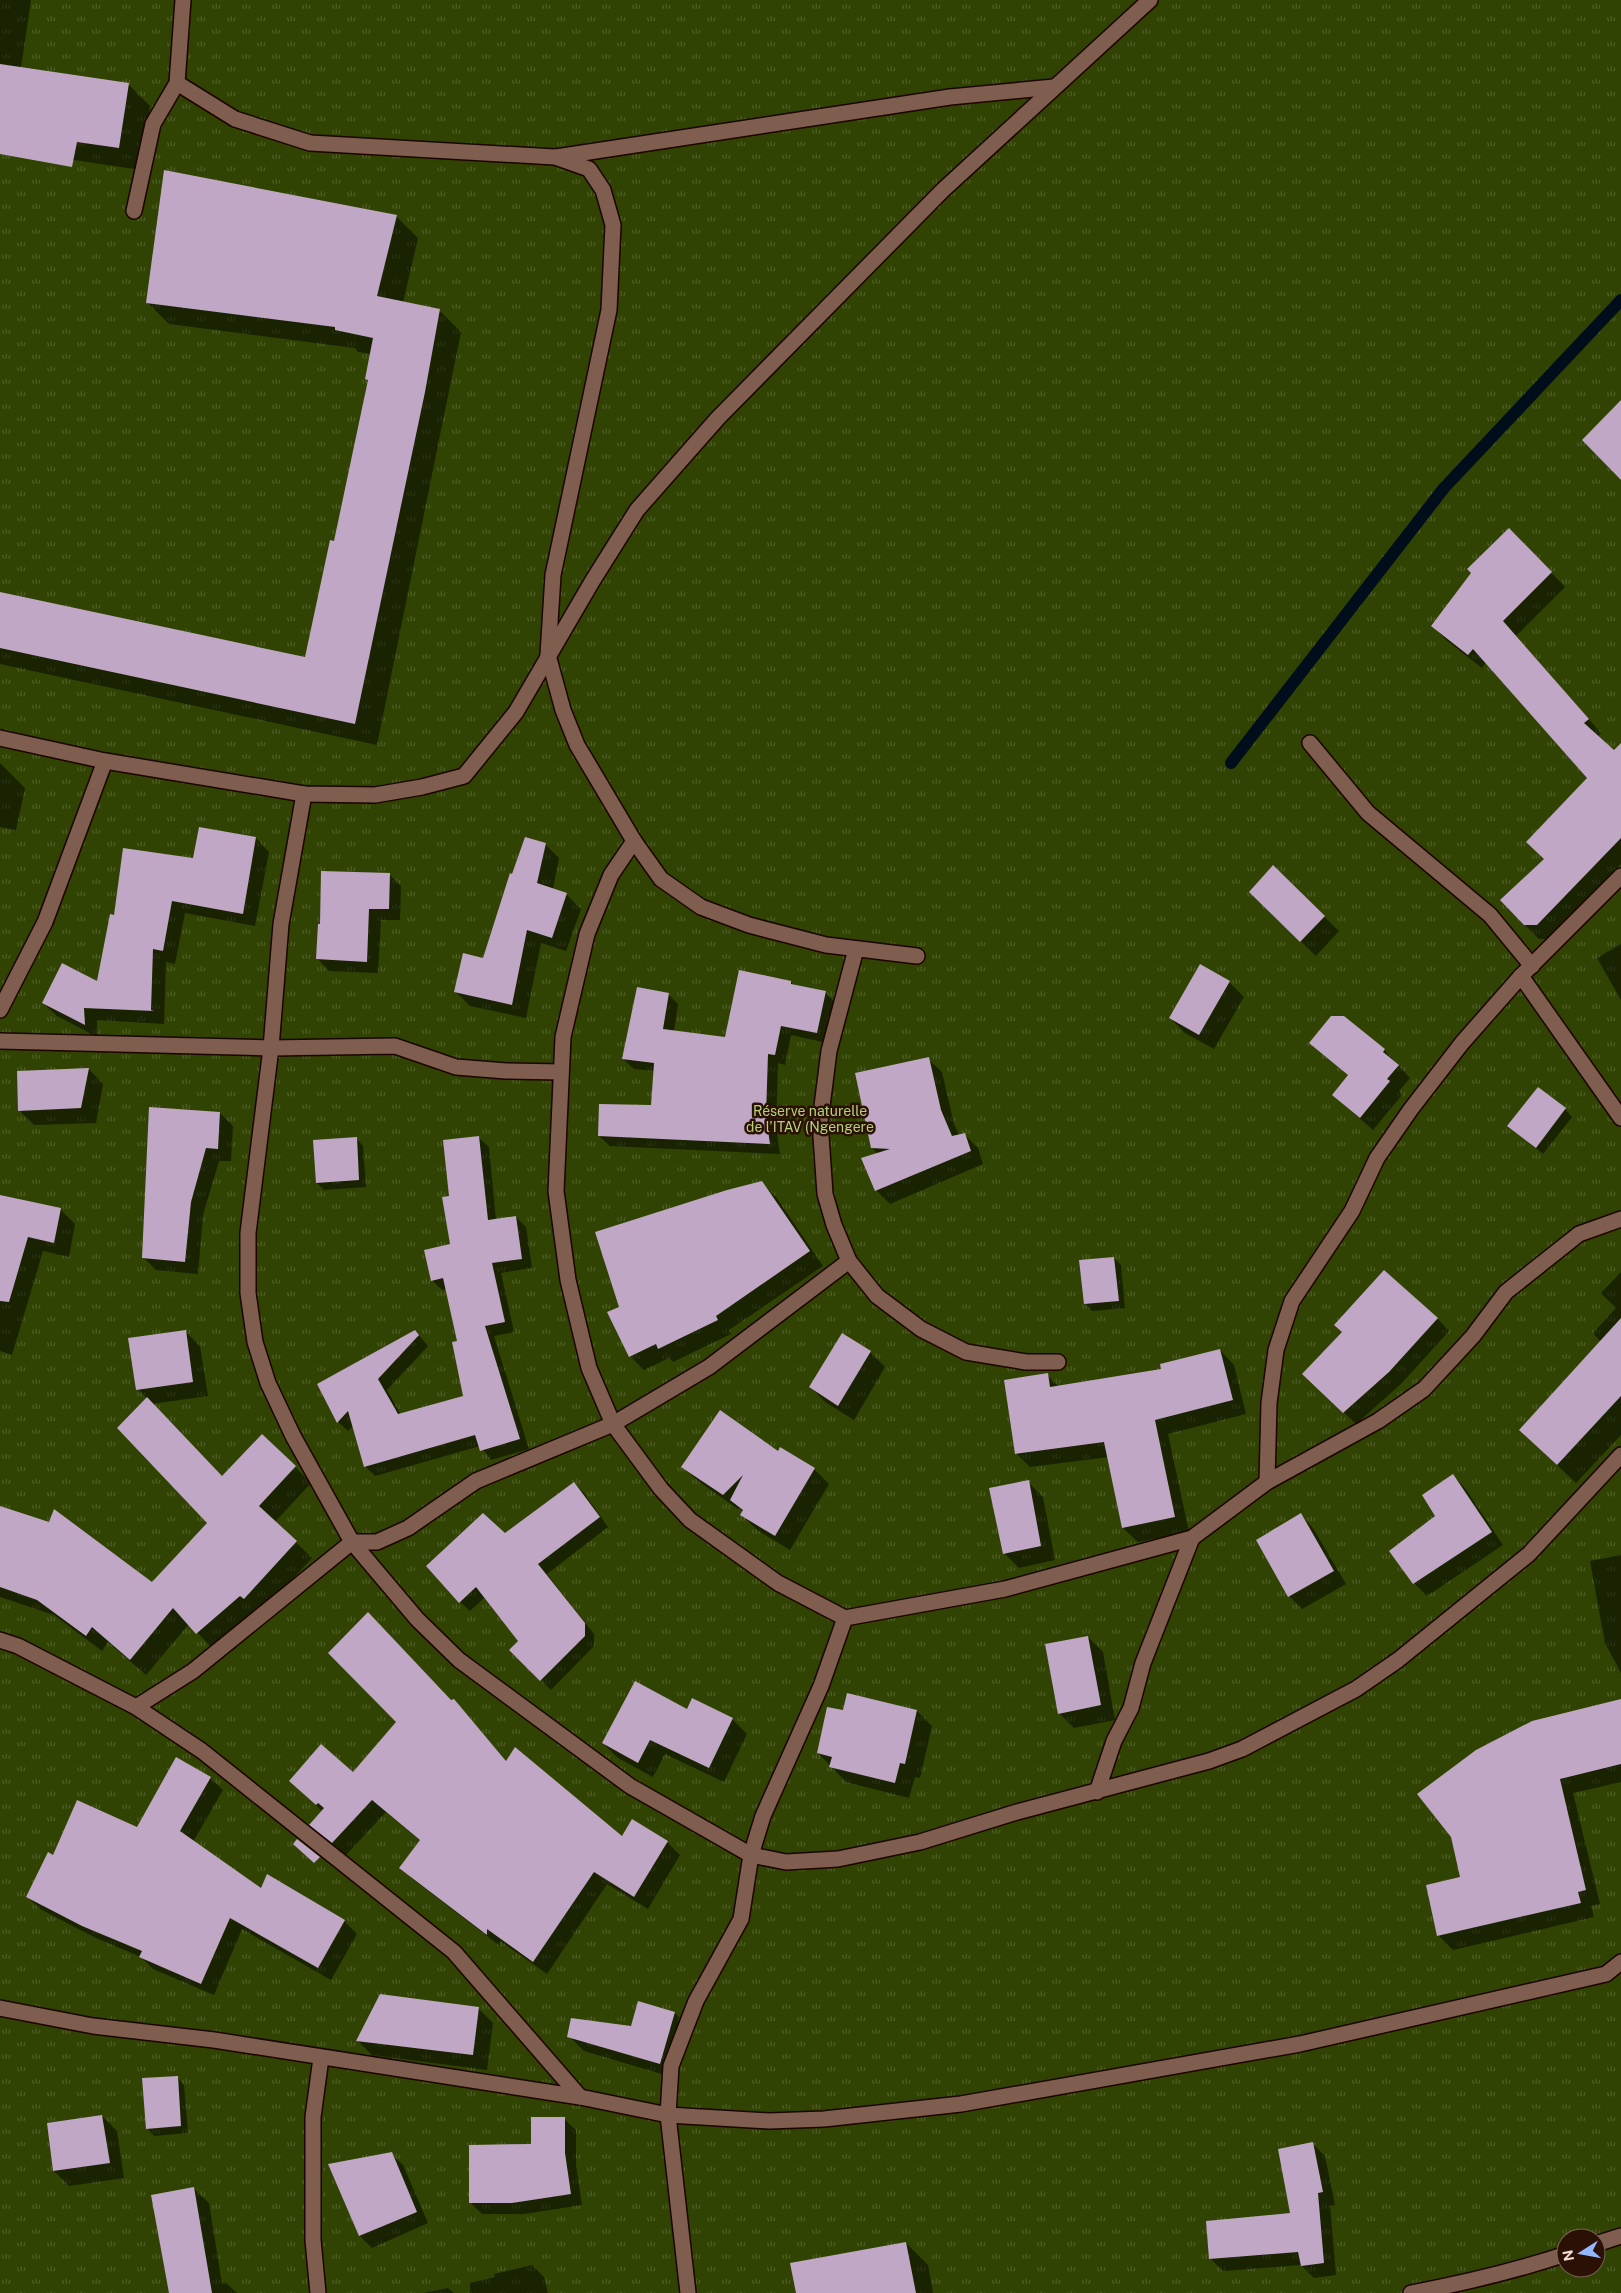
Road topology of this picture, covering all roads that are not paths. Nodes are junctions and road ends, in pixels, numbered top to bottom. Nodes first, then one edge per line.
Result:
1 (183, 0) edge
2 (1150, 0) edge
3 (177, 83) junction
4 (1054, 87) junction
5 (555, 157) junction
6 (134, 211) dead end
7 (548, 655) junction
8 (0, 738) edge
9 (1310, 742) dead end
10 (105, 761) junction
11 (304, 794) junction
12 (634, 841) junction
13 (1621, 876) edge
14 (856, 949) junction
15 (917, 956) dead end
16 (1526, 971) junction
17 (0, 1010) edge
18 (0, 1041) edge
19 (271, 1048) junction
20 (560, 1072) junction
21 (1621, 1118) edge
22 (1621, 1219) edge
23 (850, 1261) junction
24 (1058, 1362) dead end
25 (613, 1424) junction
26 (1621, 1455) edge
27 (1267, 1482) junction
28 (1192, 1538) junction
29 (352, 1542) junction
30 (845, 1618) junction
31 (0, 1640) edge
32 (136, 1706) junction
33 (1097, 1792) junction
34 (751, 1855) junction
35 (1621, 1962) edge
36 (1606, 1974) junction
37 (1621, 1979) edge
38 (0, 2008) edge
39 (321, 2058) junction
40 (580, 2097) junction
41 (668, 2114) junction
42 (1621, 2236) edge
43 (1606, 2241) edge
44 (1556, 2257) edge
45 (318, 2293) edge
46 (688, 2293) edge
47 (1411, 2293) edge

1 - 3 street
2 - 4 street
3 - 5 street
3 - 6 street
4 - 5 street
4 - 7 street
5 - 7 street
7 - 11 street
7 - 12 street
8 - 10 street
9 - 16 street
10 - 11 street
10 - 17 street
11 - 19 street
12 - 14 street
12 - 20 street
13 - 16 street
14 - 15 street
14 - 23 street
16 - 21 street
16 - 27 street
18 - 19 street
19 - 20 street
19 - 29 street
20 - 25 street
22 - 27 street
23 - 24 street
23 - 25 street
25 - 29 street
25 - 30 street
26 - 33 street
27 - 28 street
28 - 30 street
28 - 33 street
29 - 32 street
29 - 34 street
30 - 34 street
31 - 32 street
32 - 40 street
33 - 34 street
34 - 41 street
35 - 36 street
36 - 37 street
36 - 41 street
38 - 39 street
39 - 40 street
39 - 45 street
40 - 41 street
41 - 46 street
42 - 43 street
44 - 47 street

